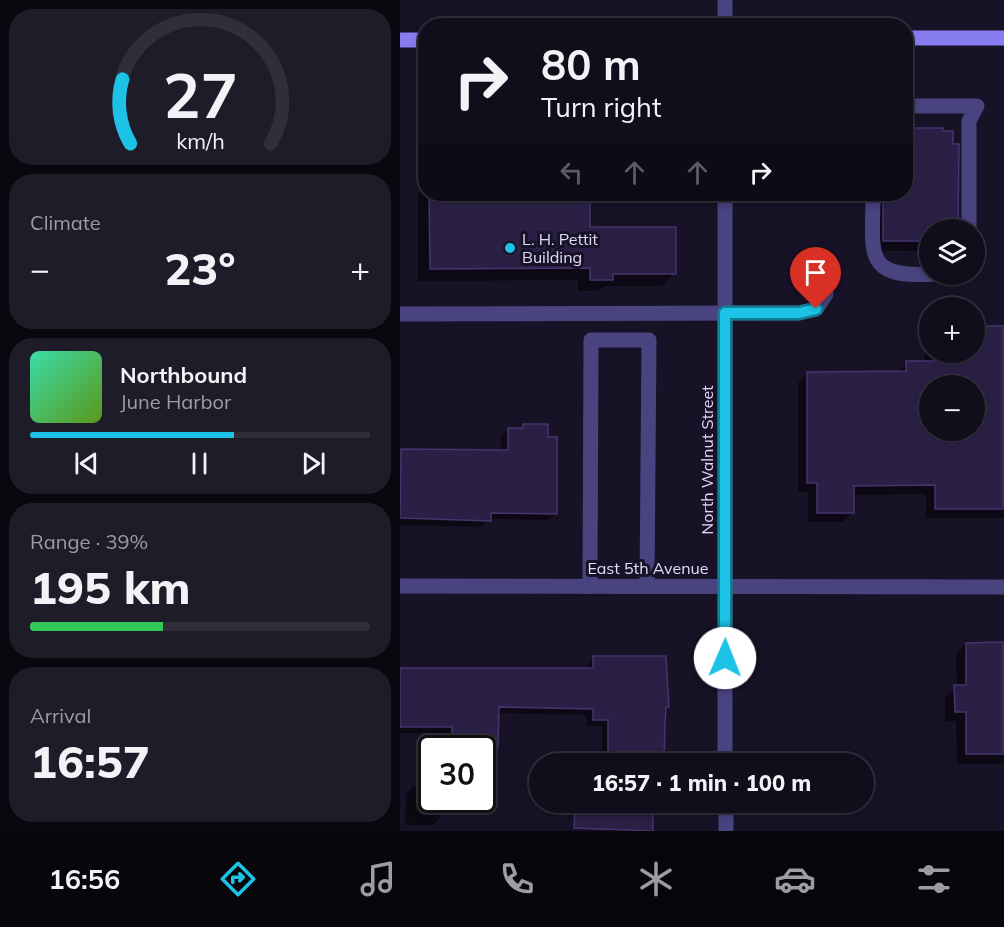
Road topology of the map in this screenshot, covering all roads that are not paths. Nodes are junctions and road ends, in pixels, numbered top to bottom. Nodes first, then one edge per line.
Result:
1 (725, 0) edge
2 (725, 18) edge
3 (913, 38) edge
4 (1003, 38) edge
5 (400, 40) edge
6 (418, 40) edge
7 (913, 106) edge
8 (725, 201) edge
9 (873, 201) edge
10 (969, 219) edge
11 (919, 274) edge
12 (826, 294) dead end
13 (725, 313) junction
14 (400, 314) edge
15 (400, 586) edge
16 (590, 586) junction
17 (648, 586) junction
18 (725, 586) junction
19 (1003, 587) edge
20 (726, 753) edge
21 (726, 813) edge
22 (726, 831) edge

1 - 2 street
3 - 4 main road
5 - 6 main road
7 - 10 street
8 - 13 street, North Walnut Street
9 - 11 street
12 - 13 street
13 - 14 street
13 - 18 street, North Walnut Street
15 - 16 street, East 5th Avenue
16 - 17 street, East 5th Avenue
16 - 17 street
17 - 18 street, East 5th Avenue
18 - 19 street, East 5th Avenue
18 - 20 street, North Walnut Street
21 - 22 street

